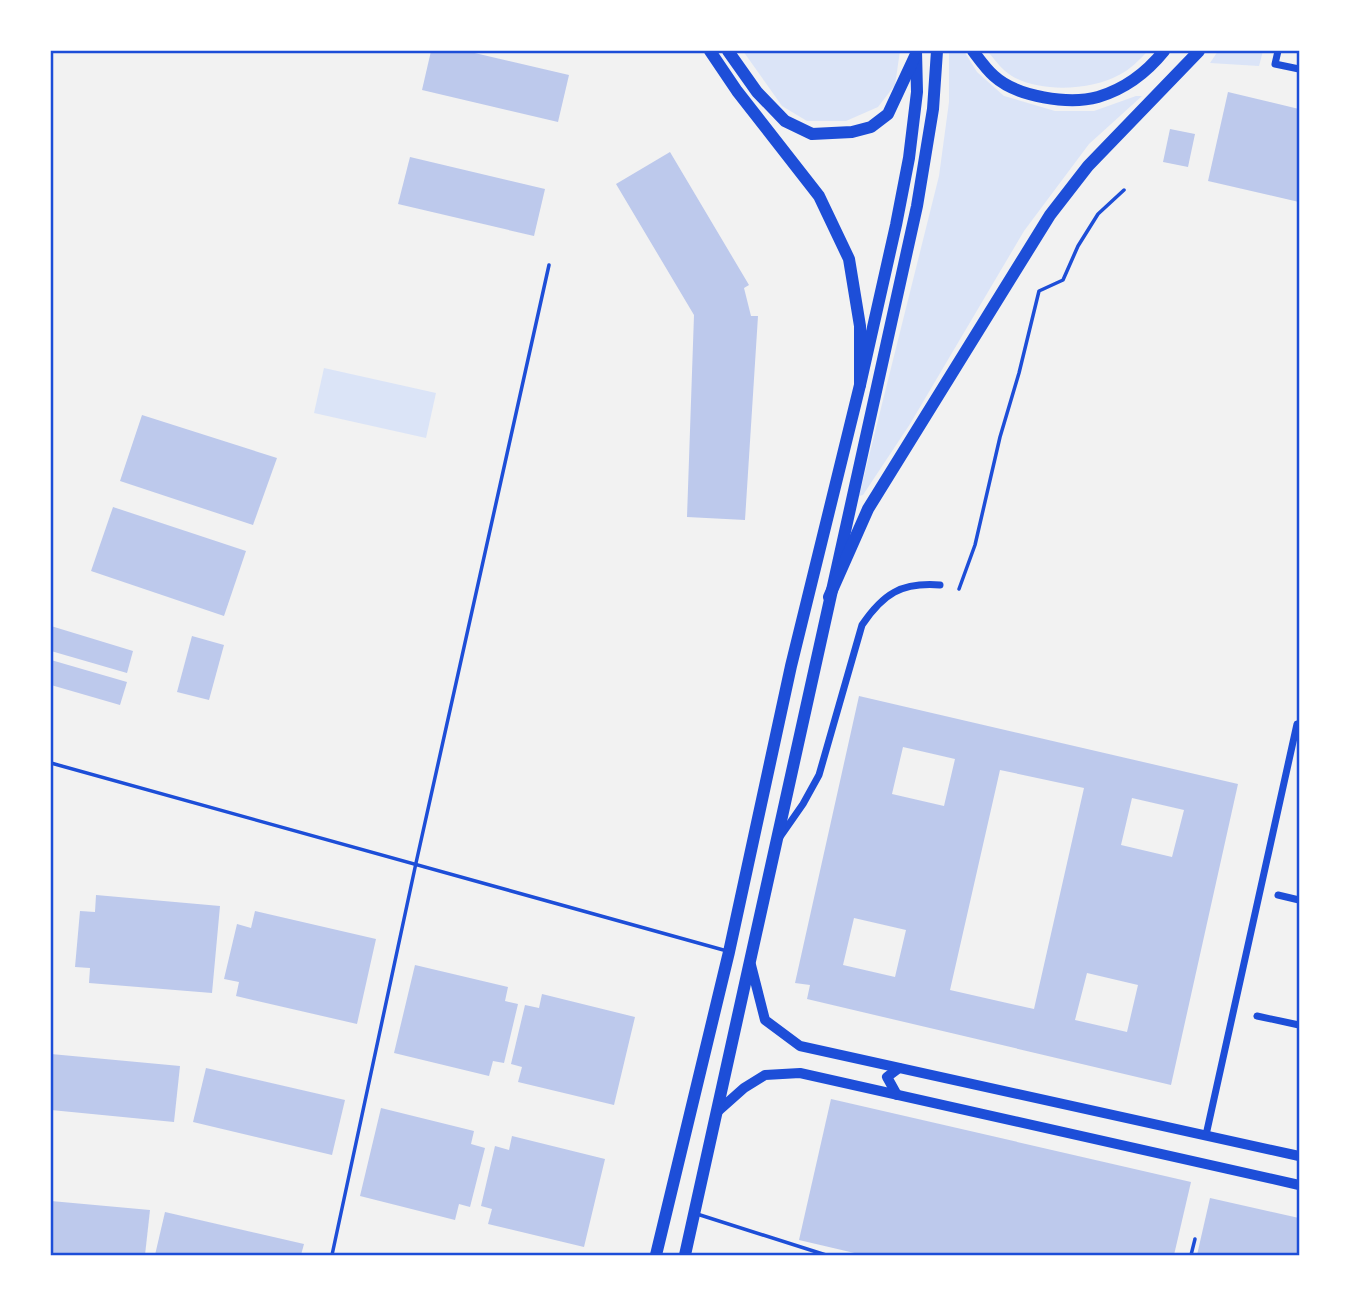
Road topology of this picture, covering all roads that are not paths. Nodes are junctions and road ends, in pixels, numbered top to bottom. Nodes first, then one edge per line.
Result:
1 (710, 51) edge
2 (728, 51) edge
3 (937, 51) edge
4 (973, 51) edge
5 (1164, 51) edge
6 (1199, 51) edge
7 (1278, 51) edge
8 (916, 52) edge
9 (1299, 69) edge
10 (1124, 190) dead end
11 (549, 265) dead end
12 (860, 385) junction
13 (940, 585) dead end
14 (959, 589) dead end
15 (829, 597) junction
16 (1297, 724) dead end
17 (51, 764) edge
18 (776, 843) junction
19 (415, 863) junction
20 (1278, 895) dead end
21 (1299, 900) edge
22 (729, 951) junction
23 (751, 965) junction
24 (1257, 1016) dead end
25 (1299, 1025) edge
26 (899, 1068) junction
27 (897, 1095) junction
28 (716, 1112) junction
29 (1206, 1135) junction
30 (1299, 1156) edge
31 (1299, 1185) edge
32 (695, 1213) junction
33 (1195, 1239) dead end
34 (332, 1255) edge
35 (656, 1255) edge
36 (685, 1255) edge
37 (826, 1255) edge
38 (1191, 1255) edge

1 - 12 main road
2 - 8 main road
3 - 15 main road
4 - 5 main road
6 - 15 main road
7 - 9 street
8 - 12 main road
10 - 14 lane
11 - 19 lane
12 - 22 main road
13 - 18 street
15 - 18 main road
16 - 29 street
17 - 19 lane
18 - 23 main road
19 - 22 lane
19 - 34 lane
20 - 21 street
22 - 35 main road
23 - 26 main road
23 - 28 main road
24 - 25 street
26 - 27 main road
26 - 29 main road
27 - 28 main road
27 - 31 main road
28 - 32 main road
29 - 30 main road
32 - 36 main road
32 - 37 lane
33 - 38 lane

